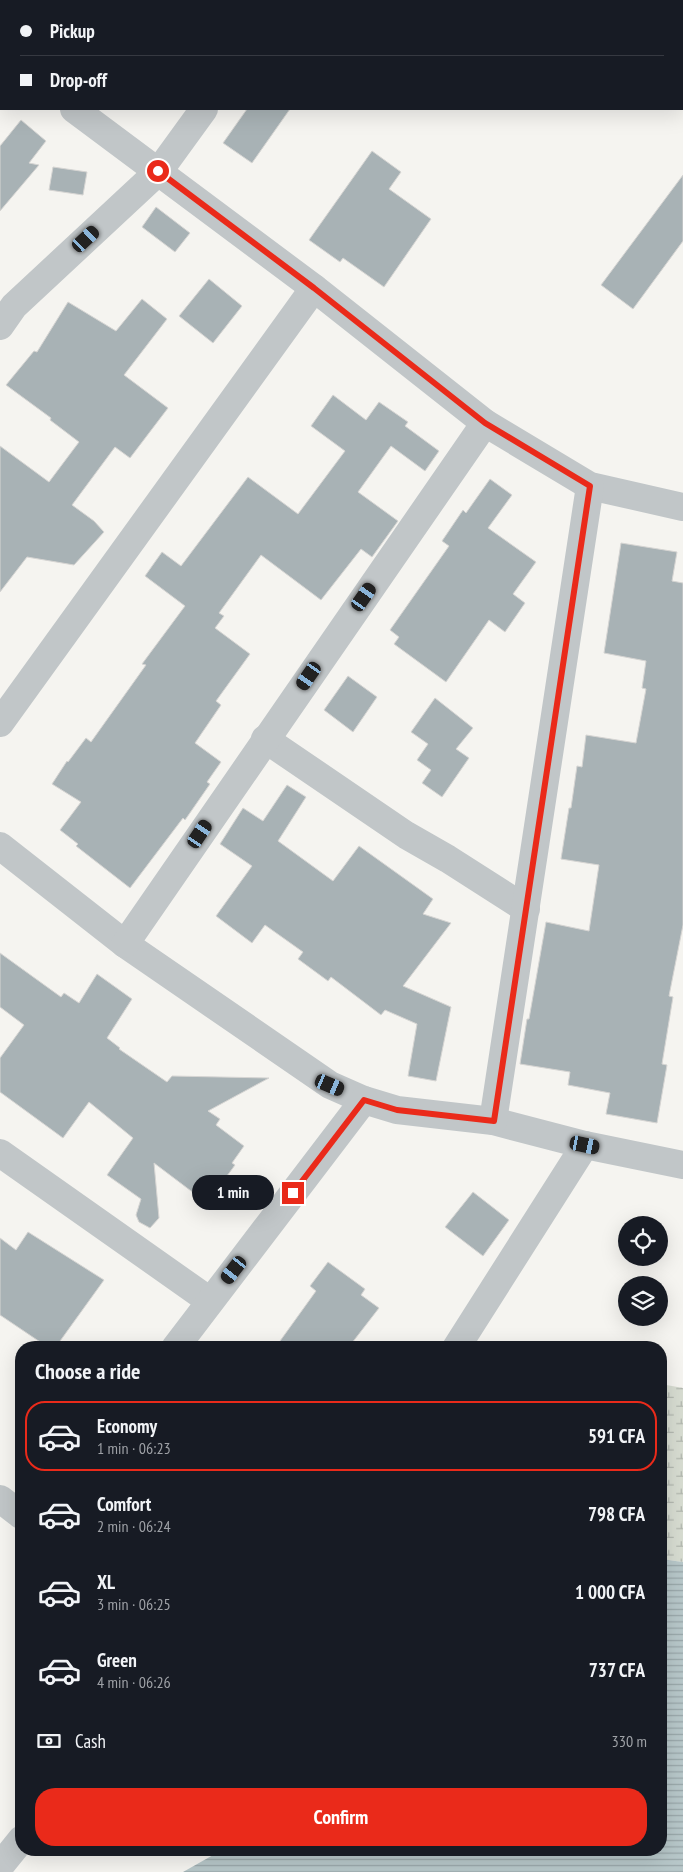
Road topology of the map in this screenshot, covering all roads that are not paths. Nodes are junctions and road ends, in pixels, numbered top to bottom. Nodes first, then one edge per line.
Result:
1 (75, 110) edge
2 (203, 110) edge
3 (158, 171) junction
4 (314, 288) junction
5 (5, 309) edge
6 (485, 423) junction
7 (590, 486) junction
8 (683, 507) edge
9 (0, 723) edge
10 (265, 739) junction
11 (0, 846) edge
12 (526, 909) junction
13 (125, 944) junction
14 (364, 1100) junction
15 (494, 1121) junction
16 (585, 1145) junction
17 (0, 1153) edge
18 (683, 1165) edge
19 (210, 1301) junction
20 (180, 1341) edge
21 (460, 1341) edge
22 (0, 1499) edge
23 (15, 1510) edge
24 (15, 1847) edge
25 (0, 1866) edge

1 - 3 street
2 - 3 street
3 - 4 street
3 - 5 street
4 - 6 street
4 - 9 street
6 - 7 street
6 - 10 street
7 - 8 street
7 - 12 street
10 - 12 street
10 - 13 street
11 - 13 street
12 - 15 street
13 - 14 street
14 - 15 street
14 - 19 street
15 - 16 street
16 - 18 street
16 - 21 street
17 - 19 street
19 - 20 street
22 - 23 street
24 - 25 street

